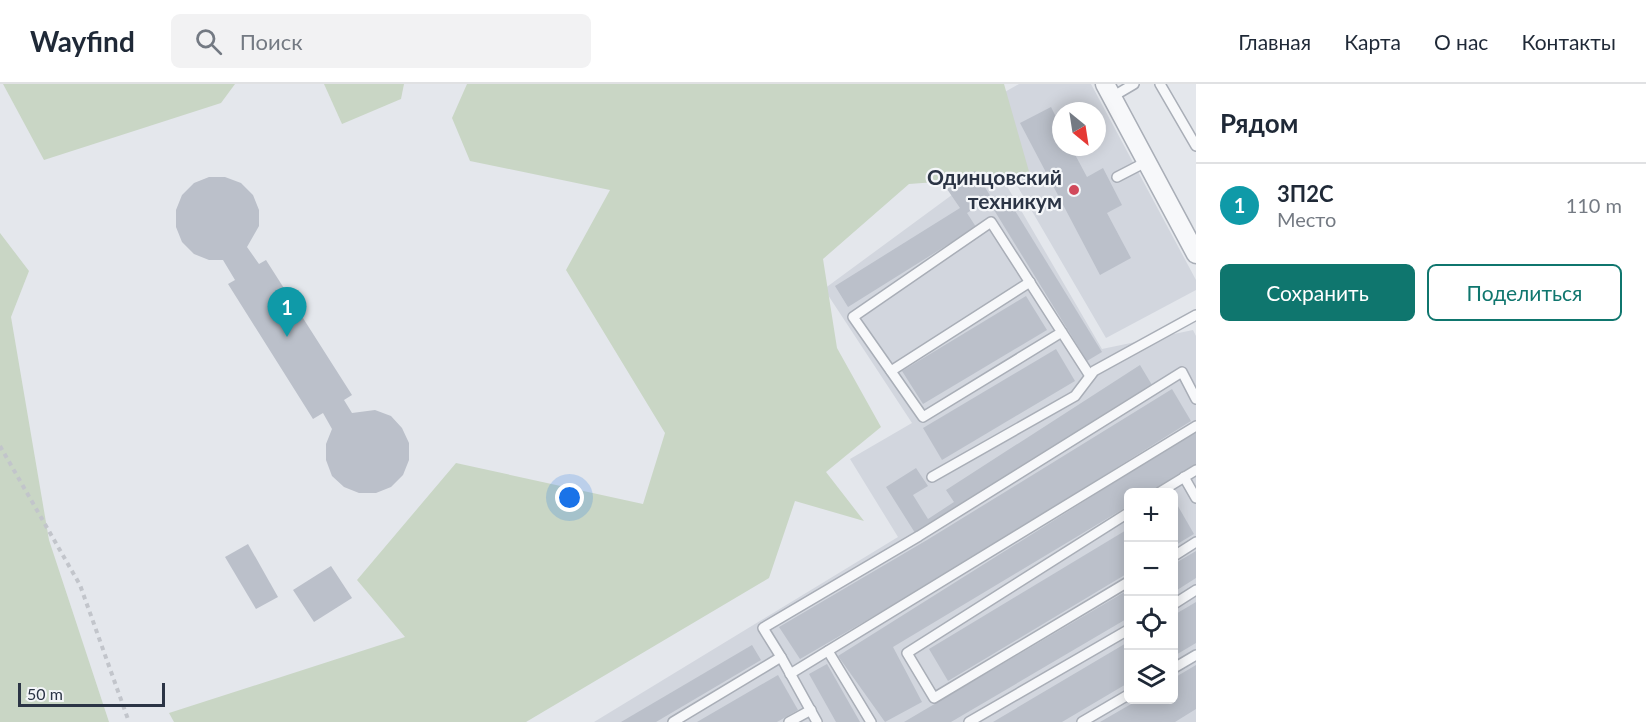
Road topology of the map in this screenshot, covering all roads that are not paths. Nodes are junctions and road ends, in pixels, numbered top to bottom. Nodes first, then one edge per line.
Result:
1 (1134, 84) edge
2 (1160, 84) edge
3 (1108, 91) edge
4 (1196, 146) edge
5 (1146, 162) junction
6 (1117, 177) dead end
7 (1196, 254) edge
8 (1030, 282) junction
9 (1196, 315) edge
10 (1062, 332) junction
11 (891, 370) junction
12 (1090, 376) junction
13 (1196, 399) edge
14 (1196, 426) edge
15 (1196, 470) edge
16 (932, 477) dead end
17 (1184, 477) junction
18 (1166, 488) edge
19 (1196, 498) edge
20 (1124, 516) edge
21 (1196, 542) edge
22 (1178, 553) edge
23 (1124, 584) edge
24 (1196, 590) edge
25 (1178, 601) edge
26 (1124, 632) edge
27 (828, 651) junction
28 (1196, 655) edge
29 (781, 657) junction
30 (1178, 665) edge
31 (790, 674) junction
32 (1124, 697) edge
33 (811, 710) junction
34 (673, 722) edge
35 (789, 722) edge
36 (818, 722) edge
37 (871, 722) edge
38 (969, 722) edge
39 (1082, 722) edge

1 - 3 lane
2 - 4 lane
3 - 5 street
5 - 6 lane
5 - 7 street
8 - 10 lane
8 - 11 lane
8 - 11 lane
9 - 12 lane
10 - 11 lane
10 - 12 lane
12 - 16 lane
13 - 29 lane
14 - 27 lane
15 - 17 lane
17 - 18 lane
17 - 19 lane
20 - 23 lane
21 - 22 lane
24 - 25 lane
26 - 38 lane
27 - 31 lane
27 - 37 lane
28 - 30 lane
29 - 31 lane
29 - 34 lane
31 - 33 lane
32 - 39 lane
33 - 35 lane
33 - 36 lane

